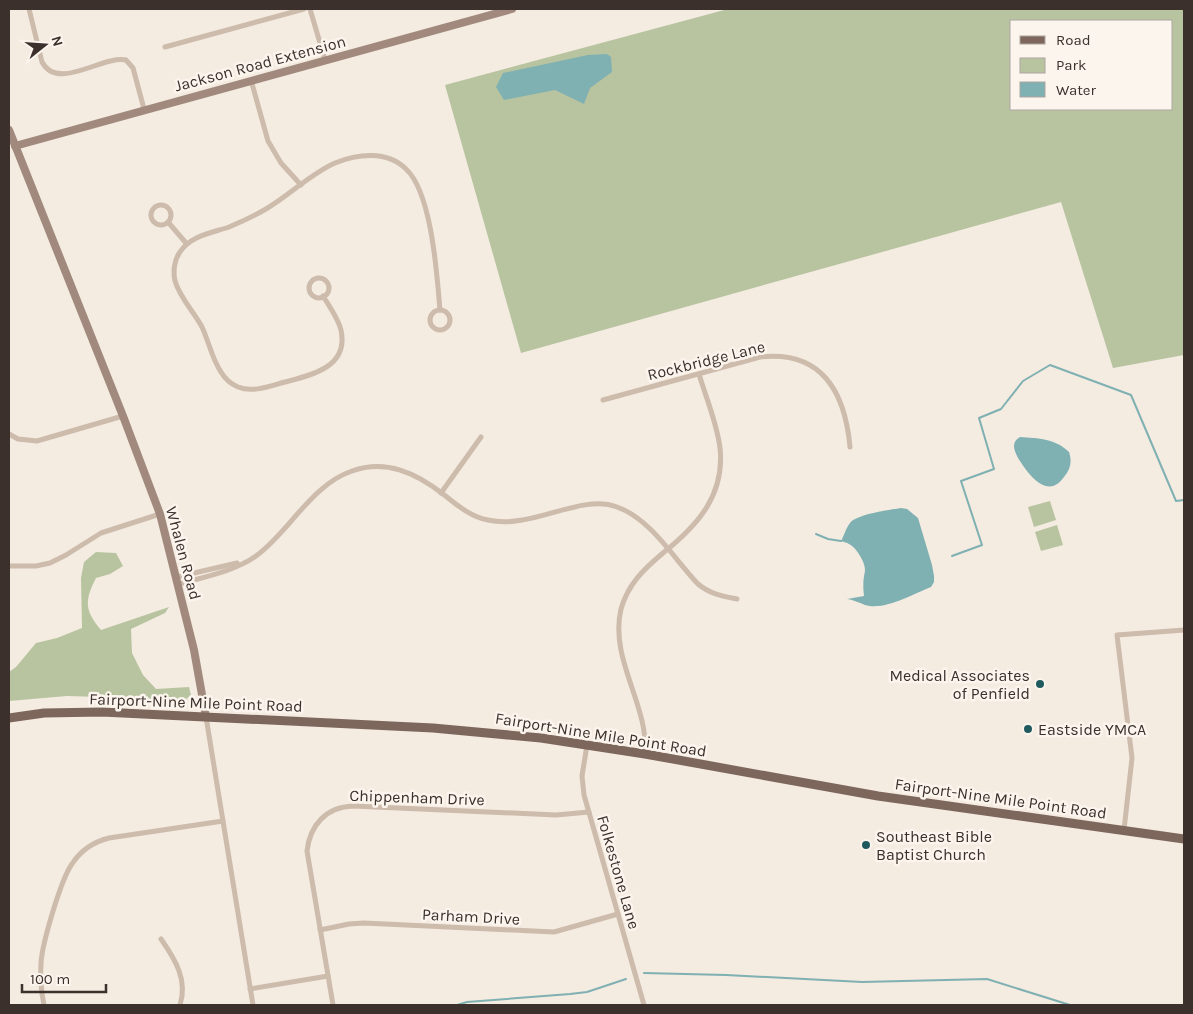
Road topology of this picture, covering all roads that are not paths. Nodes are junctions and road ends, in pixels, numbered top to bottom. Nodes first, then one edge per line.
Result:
1 (29, 9) edge
2 (304, 9) edge
3 (310, 9) edge
4 (512, 9) edge
5 (165, 47) dead end
6 (325, 60) junction
7 (251, 80) junction
8 (144, 109) junction
9 (9, 130) edge
10 (15, 146) junction
11 (301, 185) junction
12 (168, 222) dead end
13 (186, 244) junction
14 (323, 296) dead end
15 (440, 310) dead end
16 (699, 374) junction
17 (603, 400) dead end
18 (123, 416) junction
19 (9, 434) edge
20 (482, 437) dead end
21 (850, 447) dead end
22 (441, 493) junction
23 (160, 514) junction
24 (667, 550) junction
25 (9, 566) edge
26 (178, 581) junction
27 (737, 599) dead end
28 (1184, 630) edge
29 (206, 717) junction
30 (9, 718) edge
31 (587, 744) junction
32 (645, 754) junction
33 (589, 812) junction
34 (223, 821) junction
35 (1124, 830) junction
36 (1184, 838) edge
37 (618, 914) junction
38 (320, 930) junction
39 (161, 938) dead end
40 (328, 976) junction
41 (250, 989) junction
42 (44, 1005) edge
43 (180, 1005) edge
44 (253, 1005) edge
45 (332, 1005) edge
46 (644, 1005) edge

1 - 8 street
2 - 5 street
3 - 6 street
4 - 6 street, Jackson Road Extension
6 - 7 street, Jackson Road Extension
7 - 8 street, Jackson Road Extension
7 - 11 street
8 - 10 street, Jackson Road Extension
9 - 10 street, Whalen Road
10 - 18 street, Whalen Road
11 - 13 street
11 - 15 street
12 - 13 street
13 - 14 street
16 - 17 street, Rockbridge Lane
16 - 21 street, Rockbridge Lane
16 - 24 street
18 - 19 street
18 - 23 street, Whalen Road
20 - 22 street
22 - 24 street
22 - 26 street
23 - 25 street
23 - 26 street, Whalen Road
24 - 27 street
24 - 32 street
26 - 29 street, Whalen Road
28 - 35 street
29 - 30 main road, Fairport-Nine Mile Point Road
29 - 31 main road, Fairport-Nine Mile Point Road
29 - 34 street, Whalen Road
31 - 32 main road, Fairport-Nine Mile Point Road
31 - 33 street, Folkestone Lane
32 - 35 main road, Fairport-Nine Mile Point Road
33 - 37 street, Folkestone Lane
33 - 38 street, Chippenham Drive
34 - 41 street, Whalen Road
34 - 42 street
35 - 36 main road, Fairport-Nine Mile Point Road
37 - 38 street, Parham Drive
37 - 46 street, Folkestone Lane
38 - 40 street, Chippenham Drive
39 - 43 street
40 - 41 street
40 - 45 street, Chippenham Drive
41 - 44 street, Whalen Road

